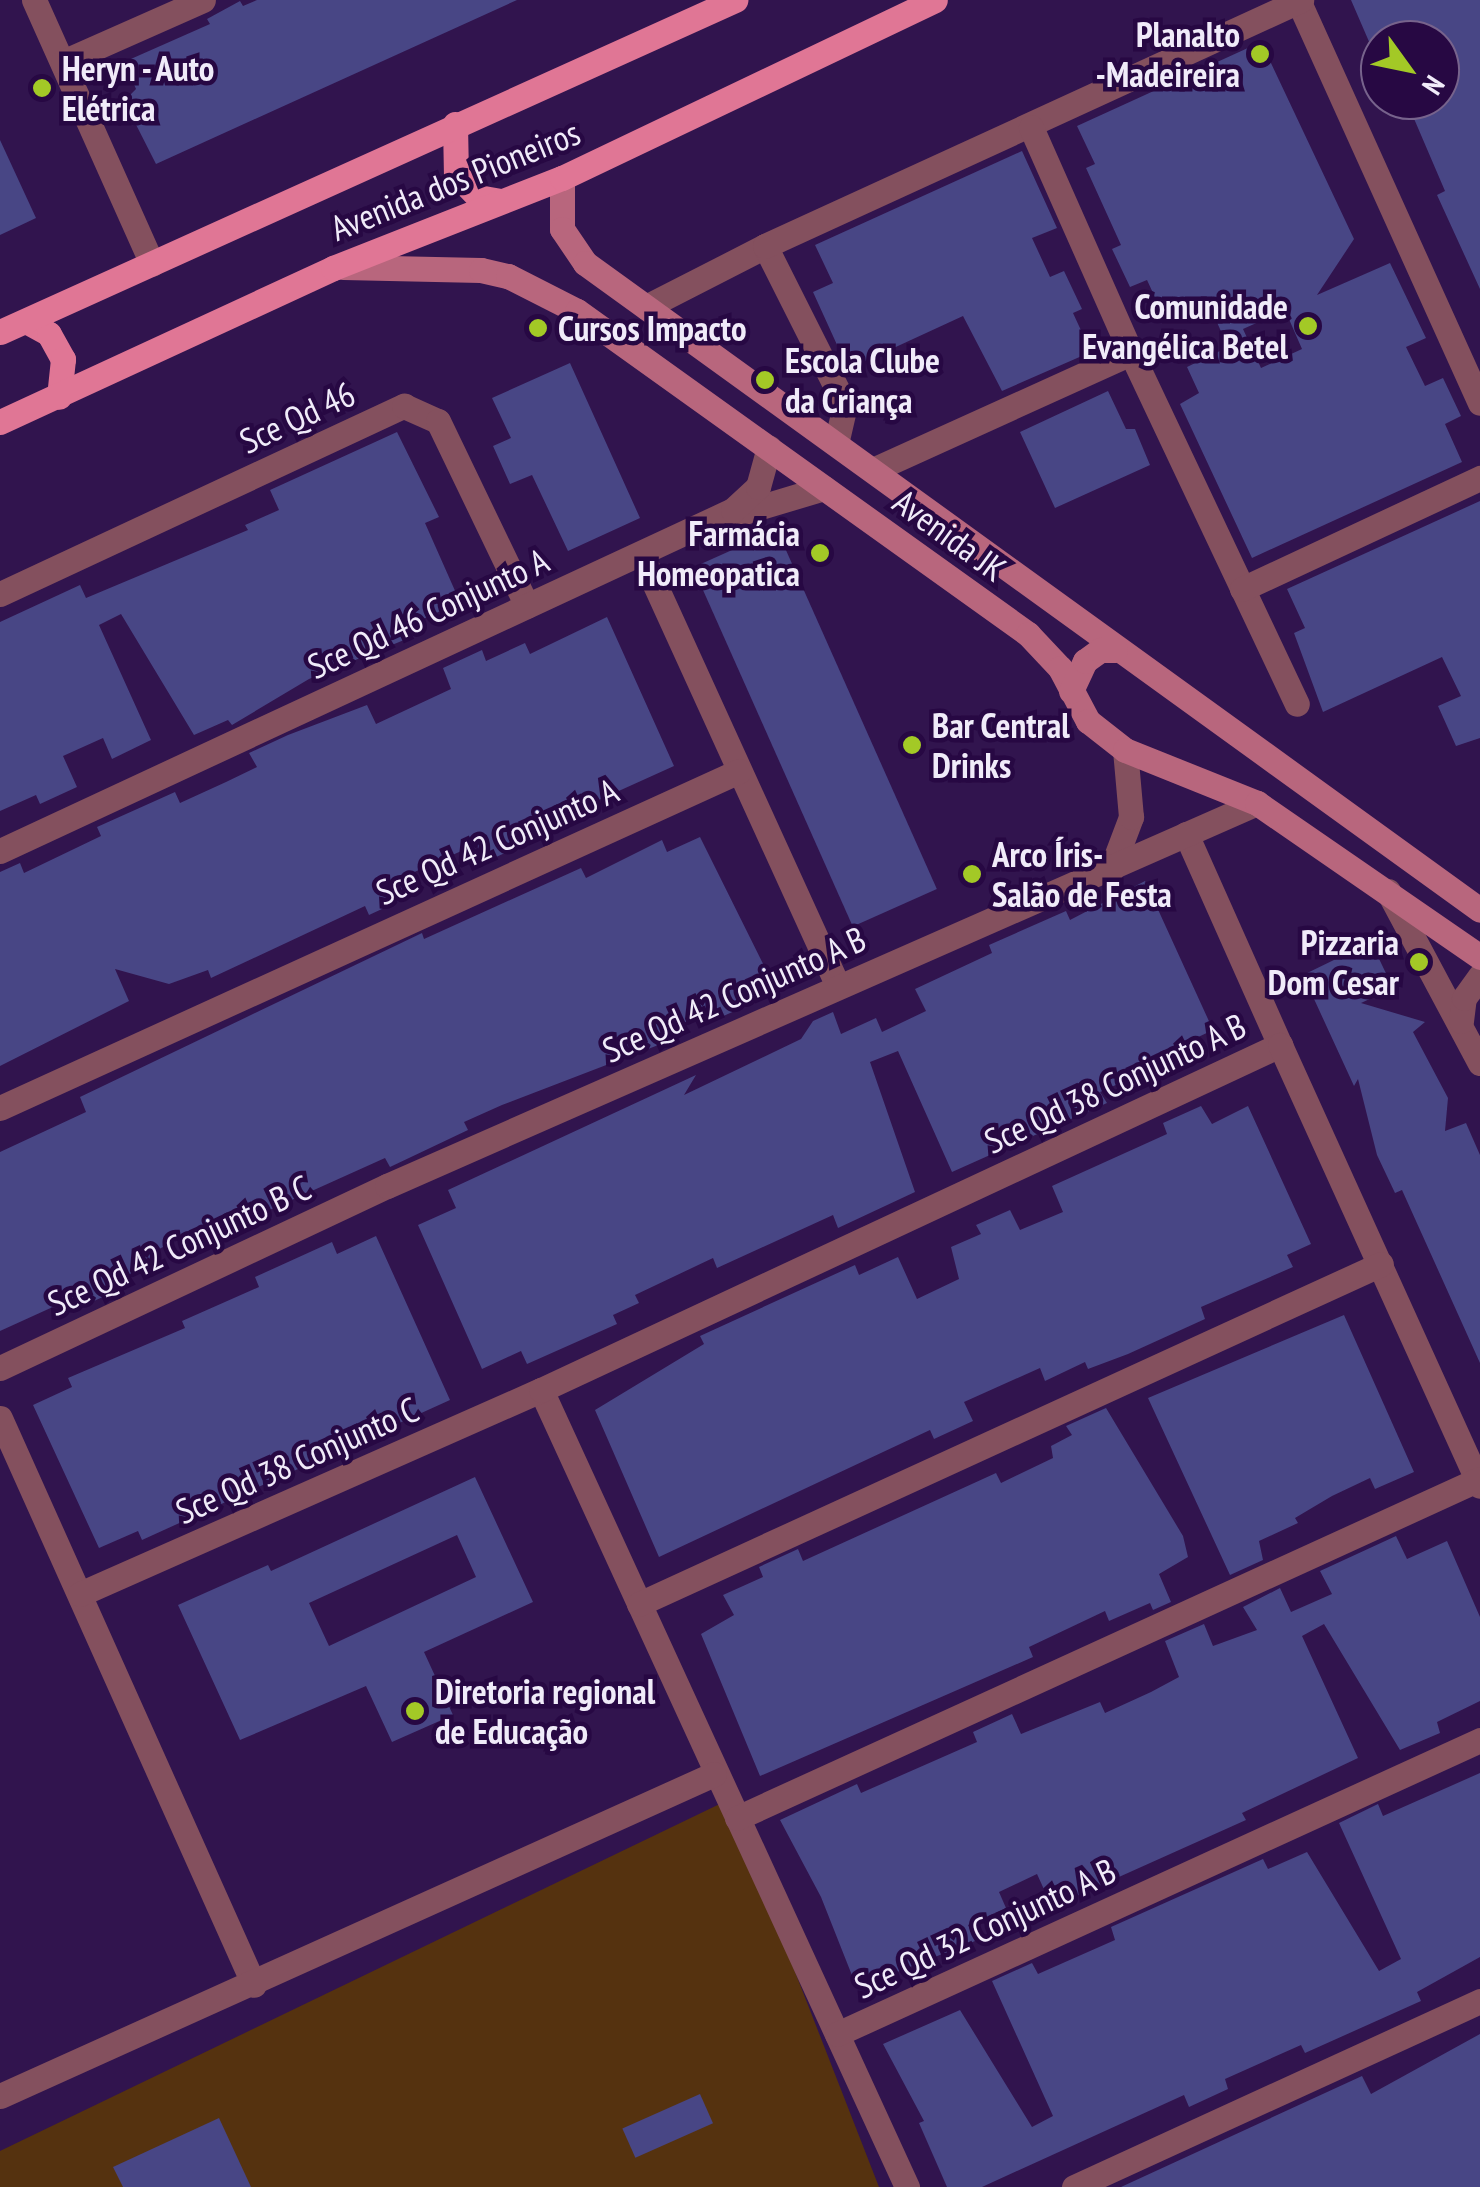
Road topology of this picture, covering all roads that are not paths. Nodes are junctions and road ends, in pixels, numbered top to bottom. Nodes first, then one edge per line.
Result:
1 (34, 0) edge
2 (204, 0) edge
3 (736, 0) edge
4 (936, 0) edge
5 (1300, 0) edge
6 (62, 62) junction
7 (456, 124) junction
8 (1031, 126) junction
9 (562, 178) junction
10 (501, 201) junction
11 (764, 246) junction
12 (152, 264) junction
13 (333, 268) junction
14 (646, 308) junction
15 (26, 321) junction
16 (0, 332) edge
17 (1131, 353) junction
18 (59, 397) junction
19 (1480, 403) edge
20 (0, 422) edge
21 (836, 444) junction
22 (769, 447) junction
23 (873, 470) junction
24 (1480, 478) edge
25 (824, 488) junction
26 (701, 525) junction
27 (641, 554) junction
28 (1242, 589) junction
29 (0, 594) edge
30 (527, 606) junction
31 (1115, 650) junction
32 (1072, 691) junction
33 (1297, 704) dead end
34 (1125, 750) junction
35 (739, 770) junction
36 (1257, 803) junction
37 (1186, 834) junction
38 (0, 851) edge
39 (1111, 870) junction
40 (1386, 886) junction
41 (1480, 910) edge
42 (1480, 957) edge
43 (1480, 976) edge
44 (838, 986) junction
45 (1461, 1021) junction
46 (1280, 1045) junction
47 (1480, 1063) edge
48 (0, 1108) edge
49 (387, 1186) joint
50 (1382, 1264) junction
51 (0, 1368) edge
52 (541, 1390) junction
53 (0, 1418) edge
54 (1479, 1483) edge
55 (80, 1594) junction
56 (639, 1604) junction
57 (1480, 1740) edge
58 (714, 1774) junction
59 (738, 1818) junction
60 (254, 1985) junction
61 (1480, 2001) edge
62 (838, 2034) junction
63 (0, 2096) edge
64 (907, 2187) edge
65 (1074, 2187) edge

1 - 6 street
2 - 6 street
3 - 7 main road, Avenida dos Pioneiros
4 - 9 main road, Avenida dos Pioneiros
5 - 8 street
5 - 19 street
6 - 12 street
7 - 10 main road
7 - 12 main road, Avenida dos Pioneiros
8 - 11 street
8 - 17 street
9 - 10 main road, Avenida dos Pioneiros
9 - 14 main road, Avenida JK
10 - 13 main road, Avenida dos Pioneiros
11 - 14 street
11 - 21 street
12 - 15 main road, Avenida dos Pioneiros
13 - 18 main road, Avenida dos Pioneiros
13 - 22 main road, Avenida JK
14 - 21 main road, Avenida JK
15 - 16 main road, Avenida dos Pioneiros
15 - 18 main road
17 - 23 street
17 - 28 street
18 - 20 main road, Avenida dos Pioneiros
21 - 23 main road, Avenida JK
22 - 25 main road, Avenida JK
22 - 26 street, Sce Qd 46 Conjunto A
23 - 31 main road, Avenida JK
24 - 28 street
25 - 26 street, Sce Qd 46 Conjunto A
25 - 32 main road, Avenida JK
26 - 27 street, Sce Qd 46 Conjunto A
27 - 30 street, Sce Qd 46 Conjunto A
27 - 35 street
28 - 33 street
29 - 30 street, Sce Qd 46
30 - 38 street, Sce Qd 46 Conjunto A
31 - 32 main road
31 - 41 main road, Avenida JK
32 - 34 main road, Avenida JK
34 - 36 main road, Avenida JK
34 - 39 street
35 - 44 street
35 - 48 street, Sce Qd 42 Conjunto A
36 - 37 street, Sce Qd 42 Conjunto A B
36 - 40 main road, Avenida JK
37 - 39 street, Sce Qd 42 Conjunto A B
37 - 46 street
39 - 44 street, Sce Qd 42 Conjunto A B
40 - 42 main road, Avenida JK
40 - 45 street
43 - 45 street
44 - 49 street, Sce Qd 42 Conjunto A B
45 - 47 street
46 - 50 street, Sce Qd 38 Conjunto A B
46 - 52 street, Sce Qd 38 Conjunto A B
49 - 51 street, Sce Qd 42 Conjunto B C
50 - 54 street, Sce Qd 38 Conjunto A B
50 - 56 street
52 - 55 street, Sce Qd 38 Conjunto C
52 - 56 street, Sce Qd 32 Conjunto A B
53 - 55 street
54 - 59 street
55 - 60 street
56 - 58 street, Sce Qd 32 Conjunto A B
57 - 62 street, Sce Qd 32 Conjunto A B
58 - 59 street, Sce Qd 32 Conjunto A B
58 - 60 street
59 - 62 street, Sce Qd 32 Conjunto A B
60 - 63 street
61 - 65 street
62 - 64 street

